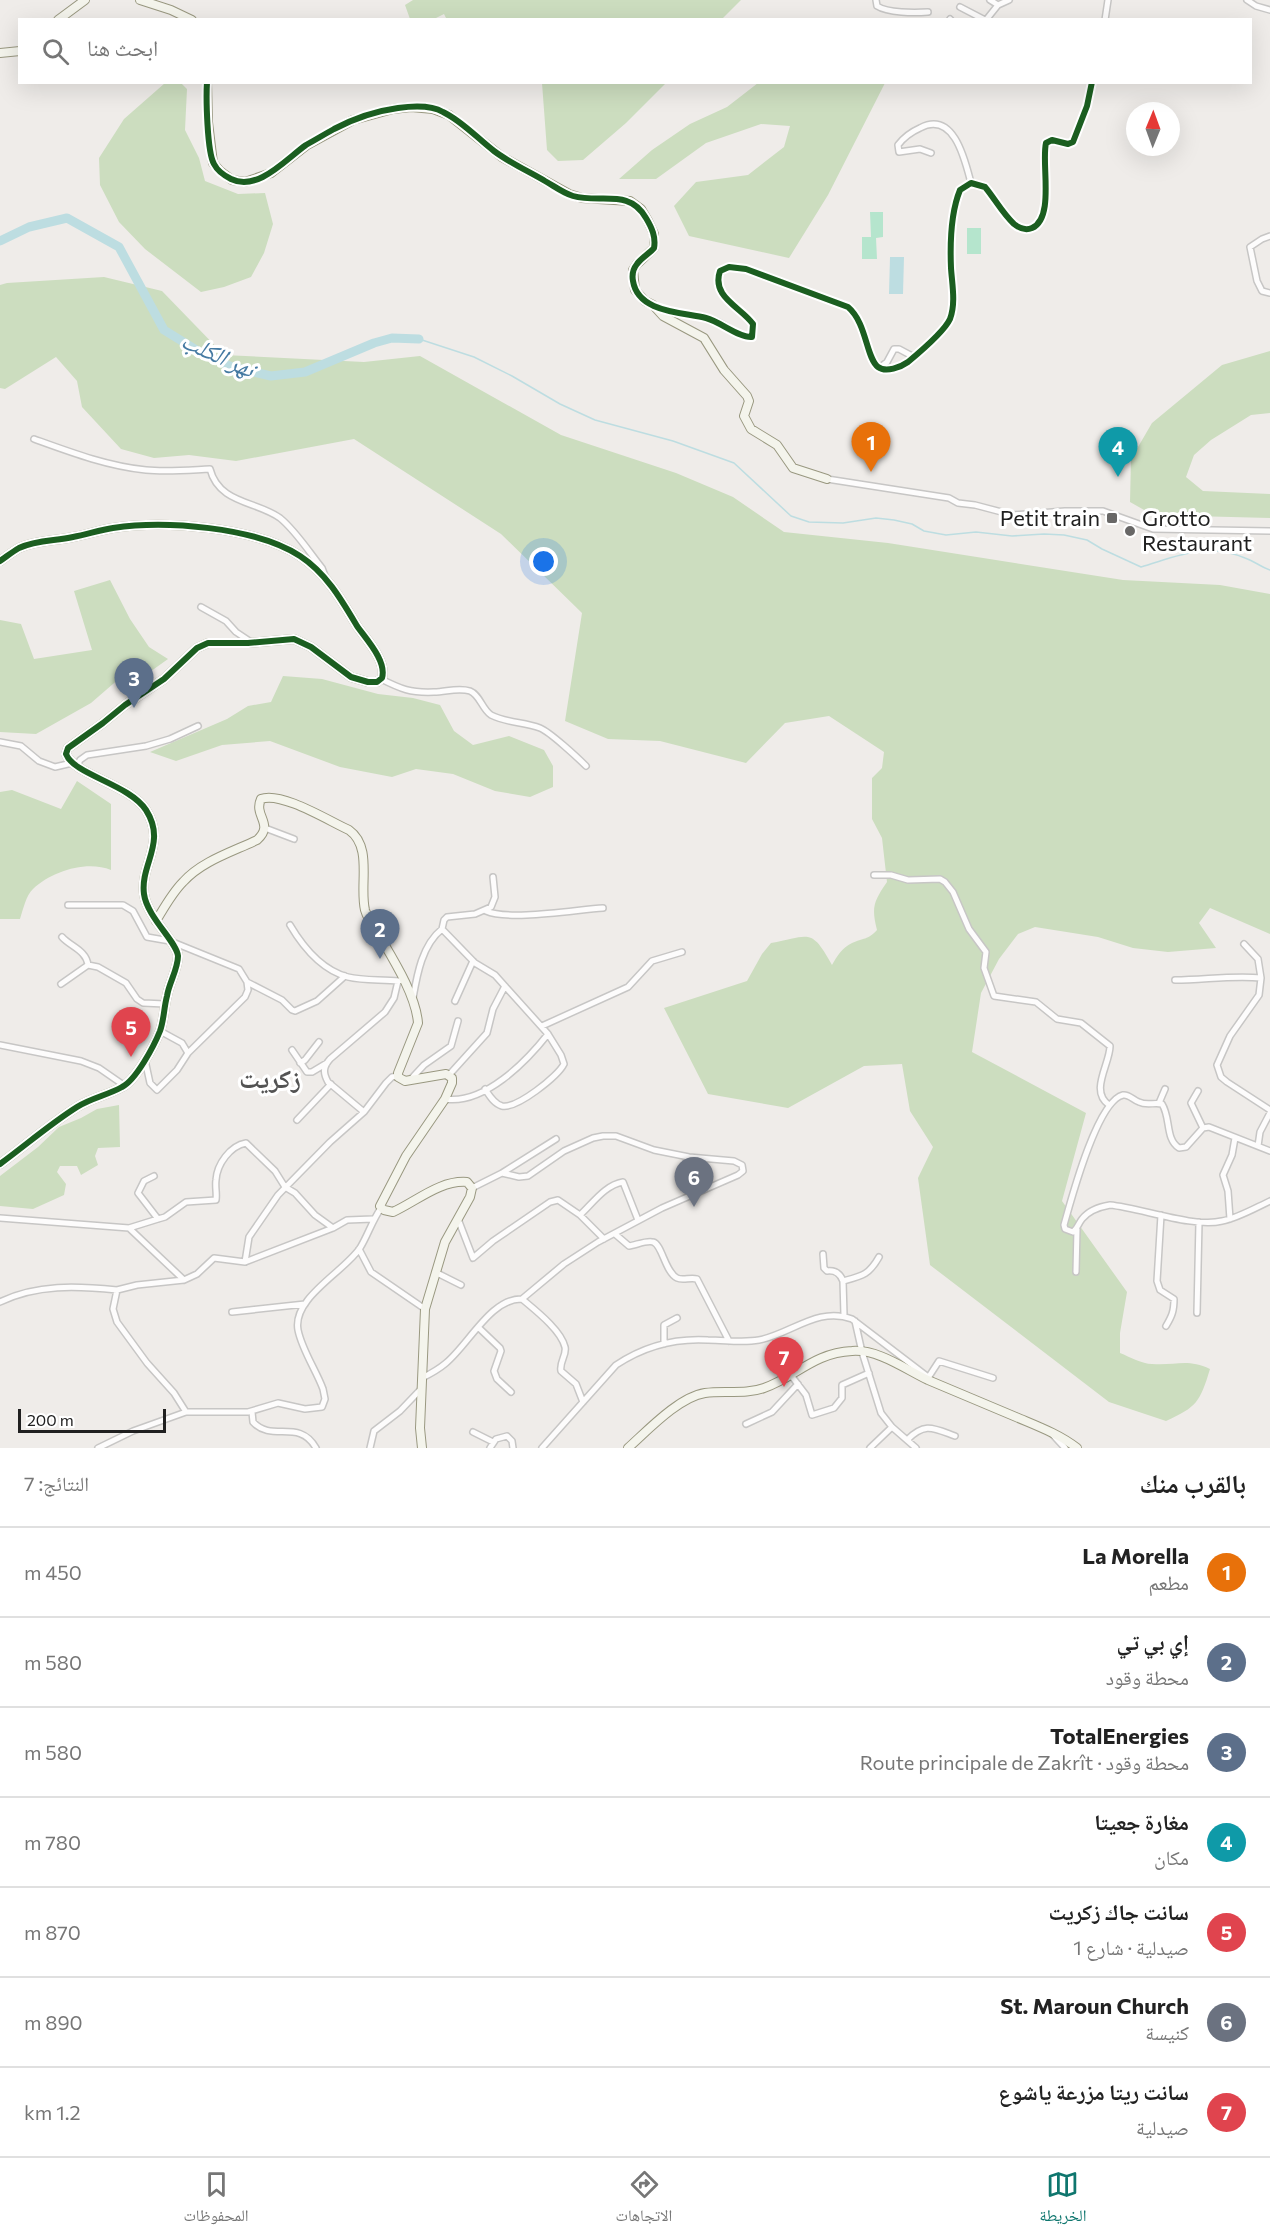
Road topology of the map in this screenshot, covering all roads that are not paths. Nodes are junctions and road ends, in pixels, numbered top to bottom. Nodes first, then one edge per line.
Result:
1 (85, 0) edge
2 (140, 0) edge
3 (876, 0) edge
4 (990, 0) edge
5 (1009, 0) edge
6 (1108, 0) edge
7 (1247, 0) edge
8 (998, 5) junction
9 (960, 7) dead end
10 (1270, 10) edge
11 (928, 12) dead end
12 (61, 18) edge
13 (188, 18) edge
14 (981, 18) edge
15 (987, 18) edge
16 (1105, 18) edge
17 (18, 51) edge
18 (0, 53) edge
19 (207, 84) edge
20 (1092, 84) edge
21 (931, 153) dead end
22 (971, 183) junction
23 (1270, 236) edge
24 (1270, 293) edge
25 (653, 305) junction
26 (914, 357) junction
27 (879, 368) junction
28 (34, 439) dead end
29 (827, 479) joint
30 (1270, 531) edge
31 (0, 561) edge
32 (326, 577) junction
33 (201, 607) dead end
34 (253, 642) junction
35 (381, 679) junction
36 (198, 726) dead end
37 (0, 742) edge
38 (75, 765) junction
39 (586, 766) dead end
40 (265, 828) junction
41 (294, 839) dead end
42 (874, 875) dead end
43 (493, 877) dead end
44 (68, 904) dead end
45 (603, 908) dead end
46 (486, 911) junction
47 (156, 921) junction
48 (290, 925) dead end
49 (442, 929) junction
50 (62, 937) dead end
51 (170, 941) junction
52 (1244, 944) dead end
53 (682, 952) dead end
54 (473, 961) junction
55 (88, 965) junction
56 (345, 976) junction
57 (1261, 978) junction
58 (1175, 980) dead end
59 (401, 981) junction
60 (247, 982) junction
61 (61, 984) dead end
62 (505, 986) junction
63 (412, 999) junction
64 (455, 1001) dead end
65 (165, 1004) junction
66 (458, 1021) dead end
67 (542, 1026) junction
68 (160, 1031) junction
69 (548, 1034) junction
70 (319, 1042) dead end
71 (0, 1045) edge
72 (292, 1050) dead end
73 (188, 1053) junction
74 (145, 1060) junction
75 (300, 1063) junction
76 (327, 1063) junction
77 (449, 1075) junction
78 (398, 1076) junction
79 (410, 1081) junction
80 (331, 1084) junction
81 (125, 1086) junction
82 (485, 1089) junction
83 (1165, 1089) dead end
84 (1198, 1091) dead end
85 (445, 1099) junction
86 (1160, 1103) junction
87 (1109, 1105) junction
88 (364, 1112) junction
89 (1270, 1112) edge
90 (297, 1120) dead end
91 (1203, 1128) junction
92 (1235, 1138) junction
93 (556, 1139) dead end
94 (1258, 1146) junction
95 (1270, 1151) edge
96 (0, 1164) edge
97 (502, 1173) junction
98 (154, 1176) dead end
99 (285, 1187) junction
100 (472, 1188) junction
101 (1270, 1201) edge
102 (381, 1208) junction
103 (580, 1215) junction
104 (1161, 1215) junction
105 (0, 1218) edge
106 (457, 1218) junction
107 (158, 1219) junction
108 (373, 1219) junction
109 (1230, 1219) junction
110 (638, 1220) junction
111 (1199, 1221) junction
112 (129, 1228) junction
113 (333, 1228) junction
114 (1077, 1229) junction
115 (615, 1234) junction
116 (604, 1239) junction
117 (359, 1249) junction
118 (823, 1254) dead end
119 (879, 1257) dead end
120 (245, 1262) junction
121 (435, 1272) junction
122 (1076, 1272) dead end
123 (184, 1280) junction
124 (843, 1281) junction
125 (461, 1286) dead end
126 (117, 1290) junction
127 (522, 1299) junction
128 (0, 1302) edge
129 (305, 1304) junction
130 (425, 1309) junction
131 (232, 1312) dead end
132 (1197, 1313) dead end
133 (844, 1316) junction
134 (677, 1318) dead end
135 (855, 1321) junction
136 (1166, 1326) dead end
137 (479, 1328) junction
138 (729, 1341) junction
139 (664, 1344) junction
140 (862, 1352) junction
141 (869, 1373) junction
142 (790, 1374) junction
143 (422, 1378) junction
144 (928, 1378) junction
145 (993, 1378) dead end
146 (798, 1384) junction
147 (422, 1388) junction
148 (511, 1392) dead end
149 (583, 1402) junction
150 (186, 1412) junction
151 (252, 1412) junction
152 (746, 1424) dead end
153 (891, 1427) junction
154 (473, 1431) dead end
155 (1050, 1432) junction
156 (955, 1436) dead end
157 (907, 1440) junction
158 (491, 1445) edge
159 (98, 1448) edge
160 (316, 1448) edge
161 (370, 1448) edge
162 (422, 1448) edge
163 (513, 1448) edge
164 (542, 1448) edge
165 (628, 1448) edge
166 (870, 1448) edge
167 (916, 1448) edge
168 (1065, 1448) edge
169 (1077, 1448) edge

1 - 12 street
2 - 13 street
3 - 11 street
4 - 8 street
5 - 8 street
6 - 16 street
7 - 10 street
8 - 15 street
9 - 14 street
17 - 18 street
19 - 25 street
20 - 22 street
21 - 22 street
22 - 26 street
23 - 24 street
25 - 27 street
25 - 29 street
26 - 27 street
26 - 27 street
28 - 32 street
29 - 30 street
31 - 32 street
32 - 35 street
33 - 34 street
34 - 35 street
34 - 38 street
35 - 39 street
36 - 38 street
37 - 38 street
38 - 47 street
40 - 41 street
40 - 47 street
40 - 59 street
42 - 87 street
43 - 46 street
44 - 51 street
45 - 46 street
46 - 49 street
47 - 51 street
48 - 56 street
49 - 54 street
49 - 63 street
50 - 55 street
51 - 60 street
51 - 65 street
52 - 57 street
53 - 67 street
54 - 62 street
54 - 64 street
55 - 61 street
55 - 65 street
56 - 59 street
56 - 60 street
57 - 58 street
57 - 89 street
59 - 63 street
59 - 76 street
60 - 73 street
62 - 67 street
62 - 77 street
63 - 78 street
65 - 68 street
66 - 79 street
67 - 69 street
68 - 73 street
68 - 74 street
69 - 82 street
69 - 82 street
70 - 75 street
71 - 81 street
72 - 75 street
73 - 74 street
74 - 81 street
75 - 76 street
76 - 80 street
77 - 79 street
77 - 85 street
78 - 79 street
78 - 88 street
80 - 88 street
80 - 90 street
81 - 96 street
82 - 85 street
83 - 86 street
84 - 91 street
85 - 102 street
86 - 87 street
86 - 91 street
87 - 114 street
88 - 99 street
89 - 94 street
91 - 92 street
92 - 94 street
92 - 109 street
93 - 97 street
94 - 95 street
97 - 100 street
97 - 110 street
98 - 107 street
99 - 107 street
99 - 113 street
99 - 120 street
100 - 102 street
100 - 106 street
101 - 109 street
102 - 108 street
103 - 106 street
103 - 110 street
103 - 116 street
104 - 111 street
104 - 114 street
104 - 136 street
105 - 112 street
106 - 121 street
107 - 112 street
108 - 113 street
108 - 117 street
109 - 111 street
110 - 115 street
111 - 132 street
112 - 123 street
113 - 120 street
114 - 122 street
115 - 116 street
115 - 138 street
116 - 127 street
117 - 129 street
117 - 130 street
118 - 124 street
119 - 124 street
120 - 123 street
121 - 125 street
121 - 130 street
123 - 126 street
124 - 133 street
126 - 128 street
126 - 150 street
127 - 137 street
127 - 149 street
129 - 131 street
129 - 151 street
130 - 143 street
133 - 135 street
133 - 138 street
134 - 139 street
135 - 140 street
135 - 144 street
137 - 143 street
137 - 148 street
138 - 139 street
139 - 149 street
140 - 141 street
140 - 142 street
140 - 144 street
141 - 146 street
141 - 153 street
142 - 146 street
142 - 165 street
143 - 147 street
144 - 145 street
144 - 155 street
146 - 152 street
147 - 161 street
147 - 162 street
149 - 164 street
150 - 151 street
150 - 159 street
151 - 160 street
153 - 157 street
153 - 166 street
154 - 158 street
155 - 168 street
155 - 169 street
156 - 157 street
157 - 167 street
158 - 163 street

